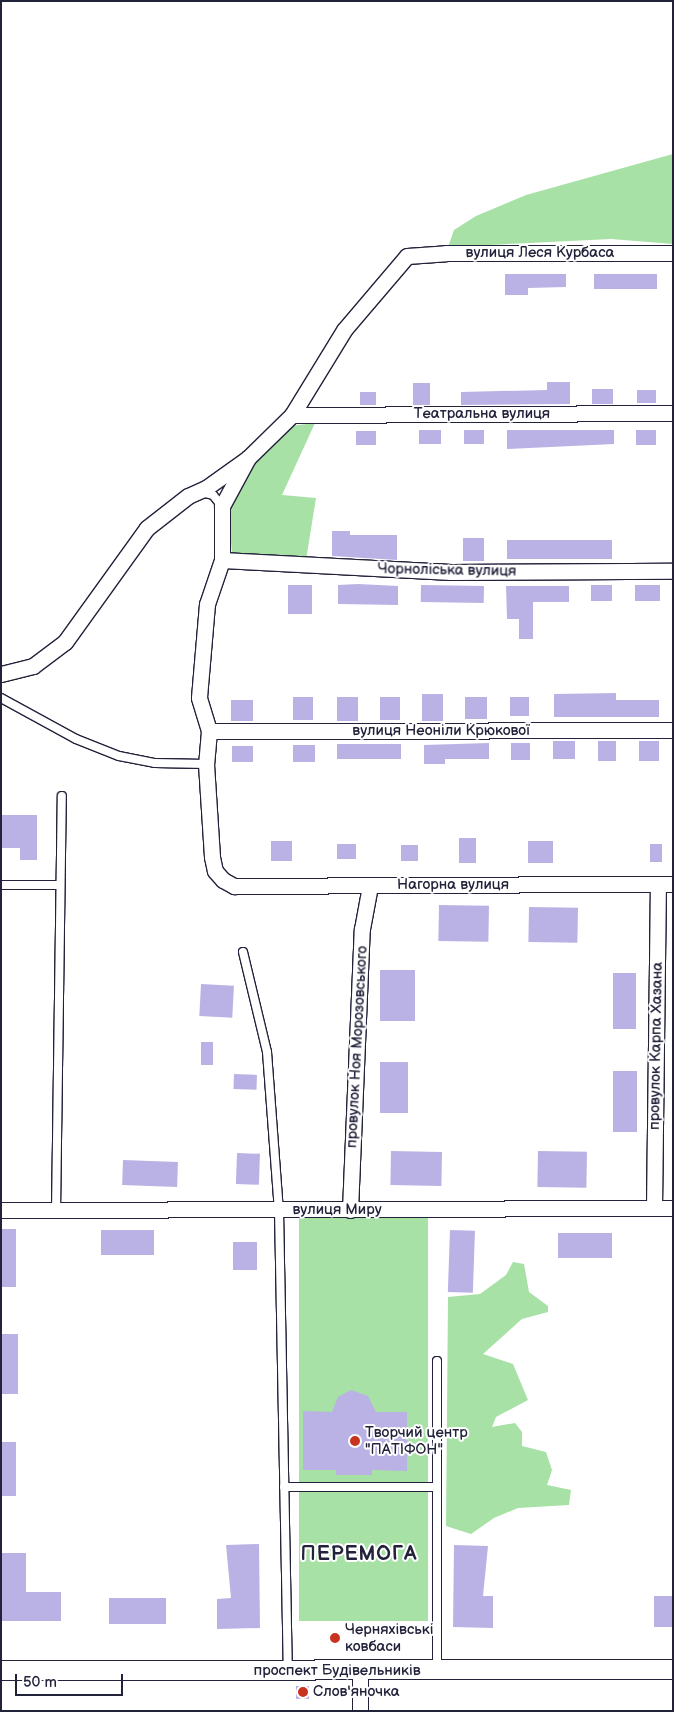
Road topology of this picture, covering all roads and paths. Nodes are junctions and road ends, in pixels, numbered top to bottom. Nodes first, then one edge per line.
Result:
1 (673, 253) edge
2 (673, 413) edge
3 (292, 415) junction
4 (248, 458) junction
5 (196, 492) junction
6 (222, 506) junction
7 (222, 560) junction
8 (673, 571) edge
9 (1, 674) edge
10 (1, 698) edge
11 (208, 730) junction
12 (673, 730) edge
13 (206, 764) junction
14 (62, 796) dead end
15 (666, 884) edge
16 (1, 885) edge
17 (60, 885) junction
18 (370, 886) junction
19 (243, 952) dead end
20 (654, 1208) junction
21 (673, 1208) edge
22 (1, 1210) edge
23 (279, 1210) junction
24 (350, 1210) junction
25 (56, 1212) junction
26 (437, 1361) dead end
27 (284, 1487) junction
28 (437, 1487) junction
29 (673, 1669) edge
30 (1, 1670) edge
31 (288, 1671) junction
32 (360, 1671) junction
33 (437, 1671) junction
34 (360, 1711) edge

1 - 3 street, вулиця Леся Курбаса
2 - 3 street, Театральна вулиця
3 - 4 street
4 - 5 street
4 - 6 street
5 - 6 lane
5 - 9 street
6 - 7 street
7 - 8 street, Чорноліська вулиця
7 - 11 street
10 - 13 lane
11 - 12 street, вулиця Неоніли Крюкової
11 - 13 street
13 - 18 street, Нагорна вулиця
14 - 17 lane
15 - 18 street, Нагорна вулиця
15 - 20 street, провулок Карпа Хазана
16 - 17 lane
17 - 25 lane
18 - 24 street, провулок Ноя Морозовського
19 - 23 lane
20 - 21 street, вулиця Миру
20 - 24 street, вулиця Миру
22 - 25 street, вулиця Миру
23 - 24 street, вулиця Миру
23 - 25 street, вулиця Миру
23 - 27 lane
26 - 28 lane
27 - 28 lane
27 - 31 lane
28 - 33 lane
29 - 33 street, проспект Будівельників
30 - 31 street, проспект Будівельників
31 - 32 street, проспект Будівельників
32 - 33 street, проспект Будівельників
32 - 34 street

